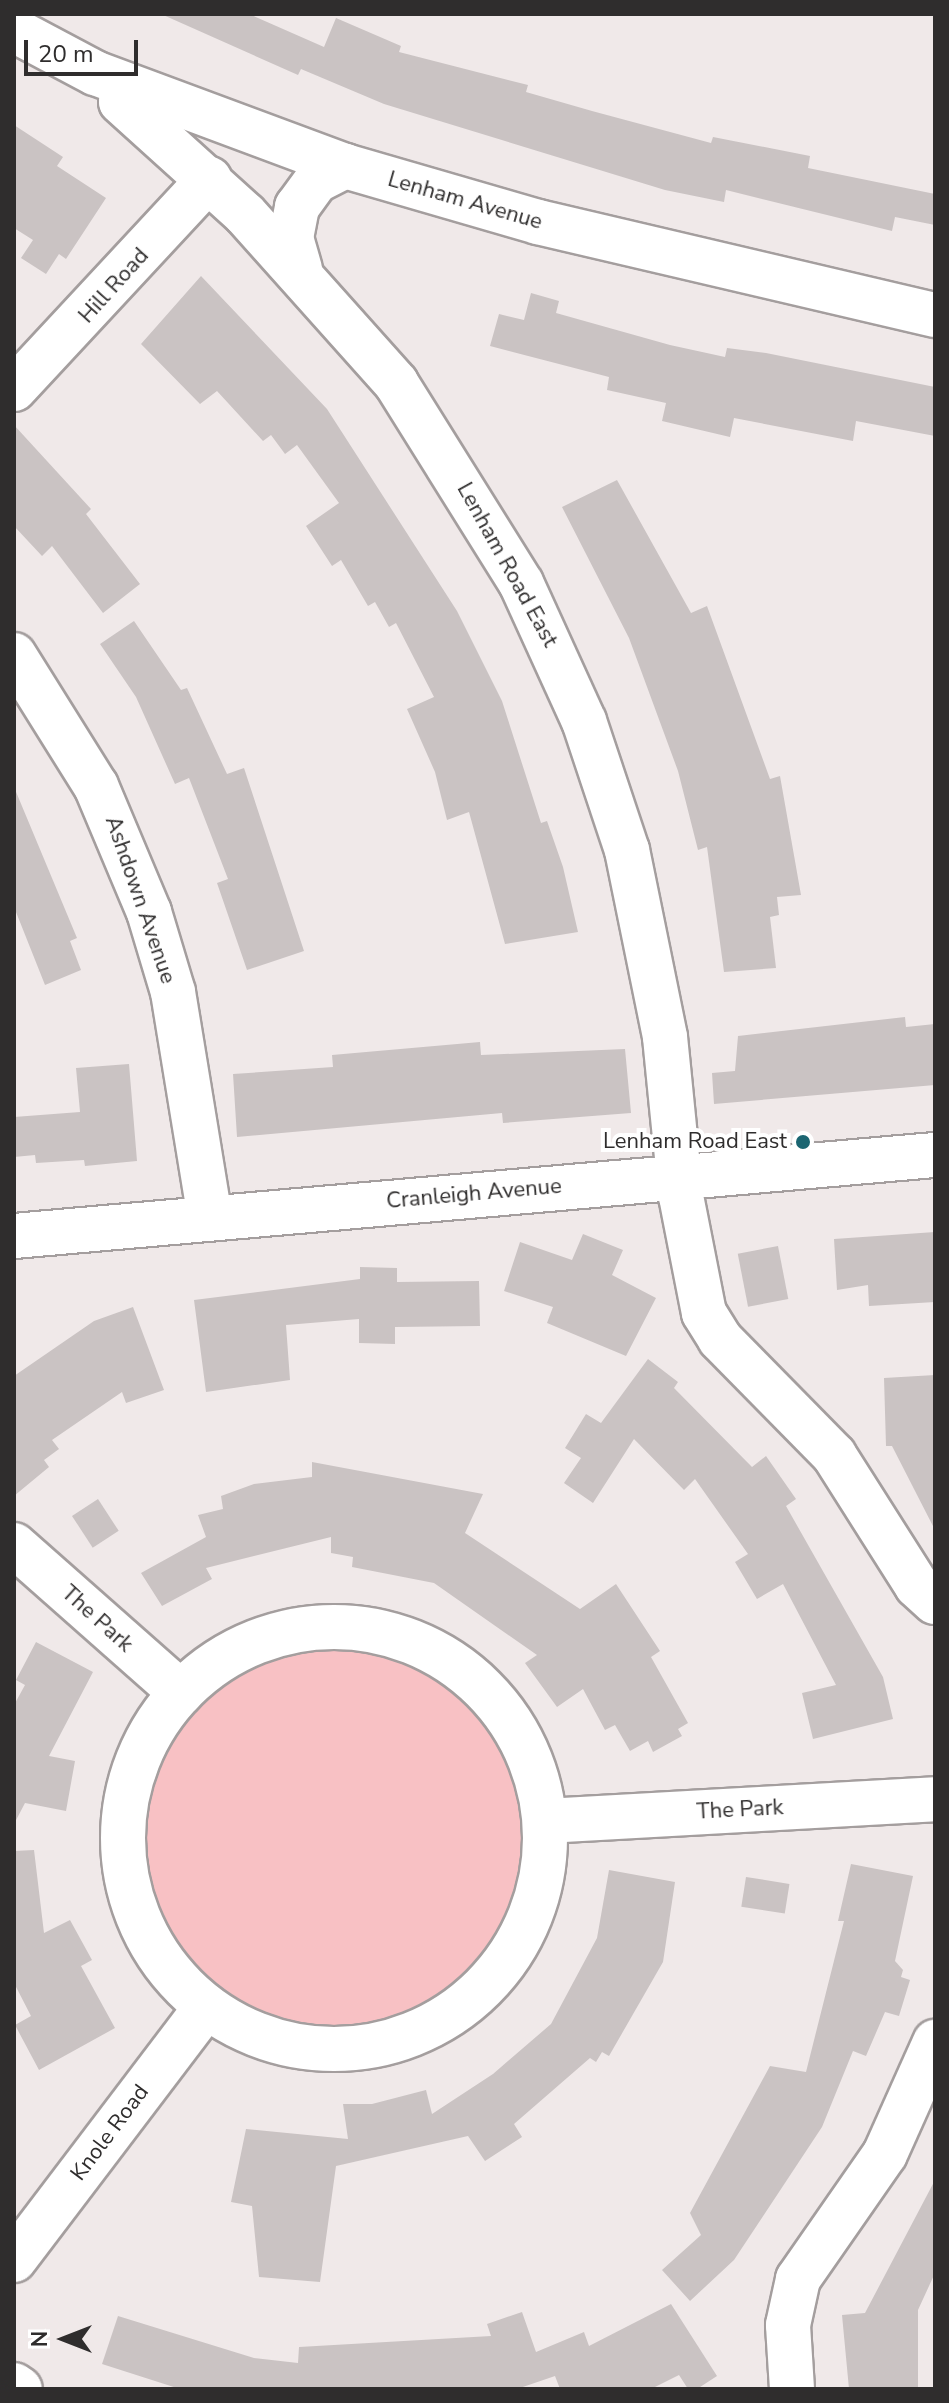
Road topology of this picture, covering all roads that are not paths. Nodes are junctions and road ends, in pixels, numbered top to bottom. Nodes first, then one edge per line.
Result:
1 (14, 30) edge
2 (125, 85) junction
3 (345, 166) junction
4 (209, 179) junction
5 (300, 269) junction
6 (935, 315) edge
7 (14, 389) edge
8 (14, 655) edge
9 (935, 1155) edge
10 (681, 1175) junction
11 (210, 1217) junction
12 (17, 1246) edge
13 (14, 1545) edge
14 (935, 1602) edge
15 (181, 1693) junction
16 (935, 1799) edge
17 (545, 1821) junction
18 (206, 2007) junction
19 (935, 2042) edge
20 (14, 2260) edge
21 (14, 2385) edge
22 (20, 2389) edge
23 (792, 2389) edge

1 - 2 street, Lenham Avenue
2 - 3 street, Lenham Avenue
2 - 4 street, Lenham Road East
3 - 5 street
3 - 6 street, Lenham Avenue
4 - 5 street, Lenham Road East
4 - 7 street, Hill Road
5 - 10 street, Lenham Road East
8 - 11 street, Ashdown Avenue
9 - 10 street, Cranleigh Avenue
10 - 11 street, Cranleigh Avenue
10 - 14 street, Lenham Road East
11 - 12 street, Cranleigh Avenue
13 - 15 street, The Park
15 - 17 street
15 - 18 street
16 - 17 street, The Park
17 - 18 street
18 - 20 street, Knole Road
19 - 23 street
21 - 22 street

